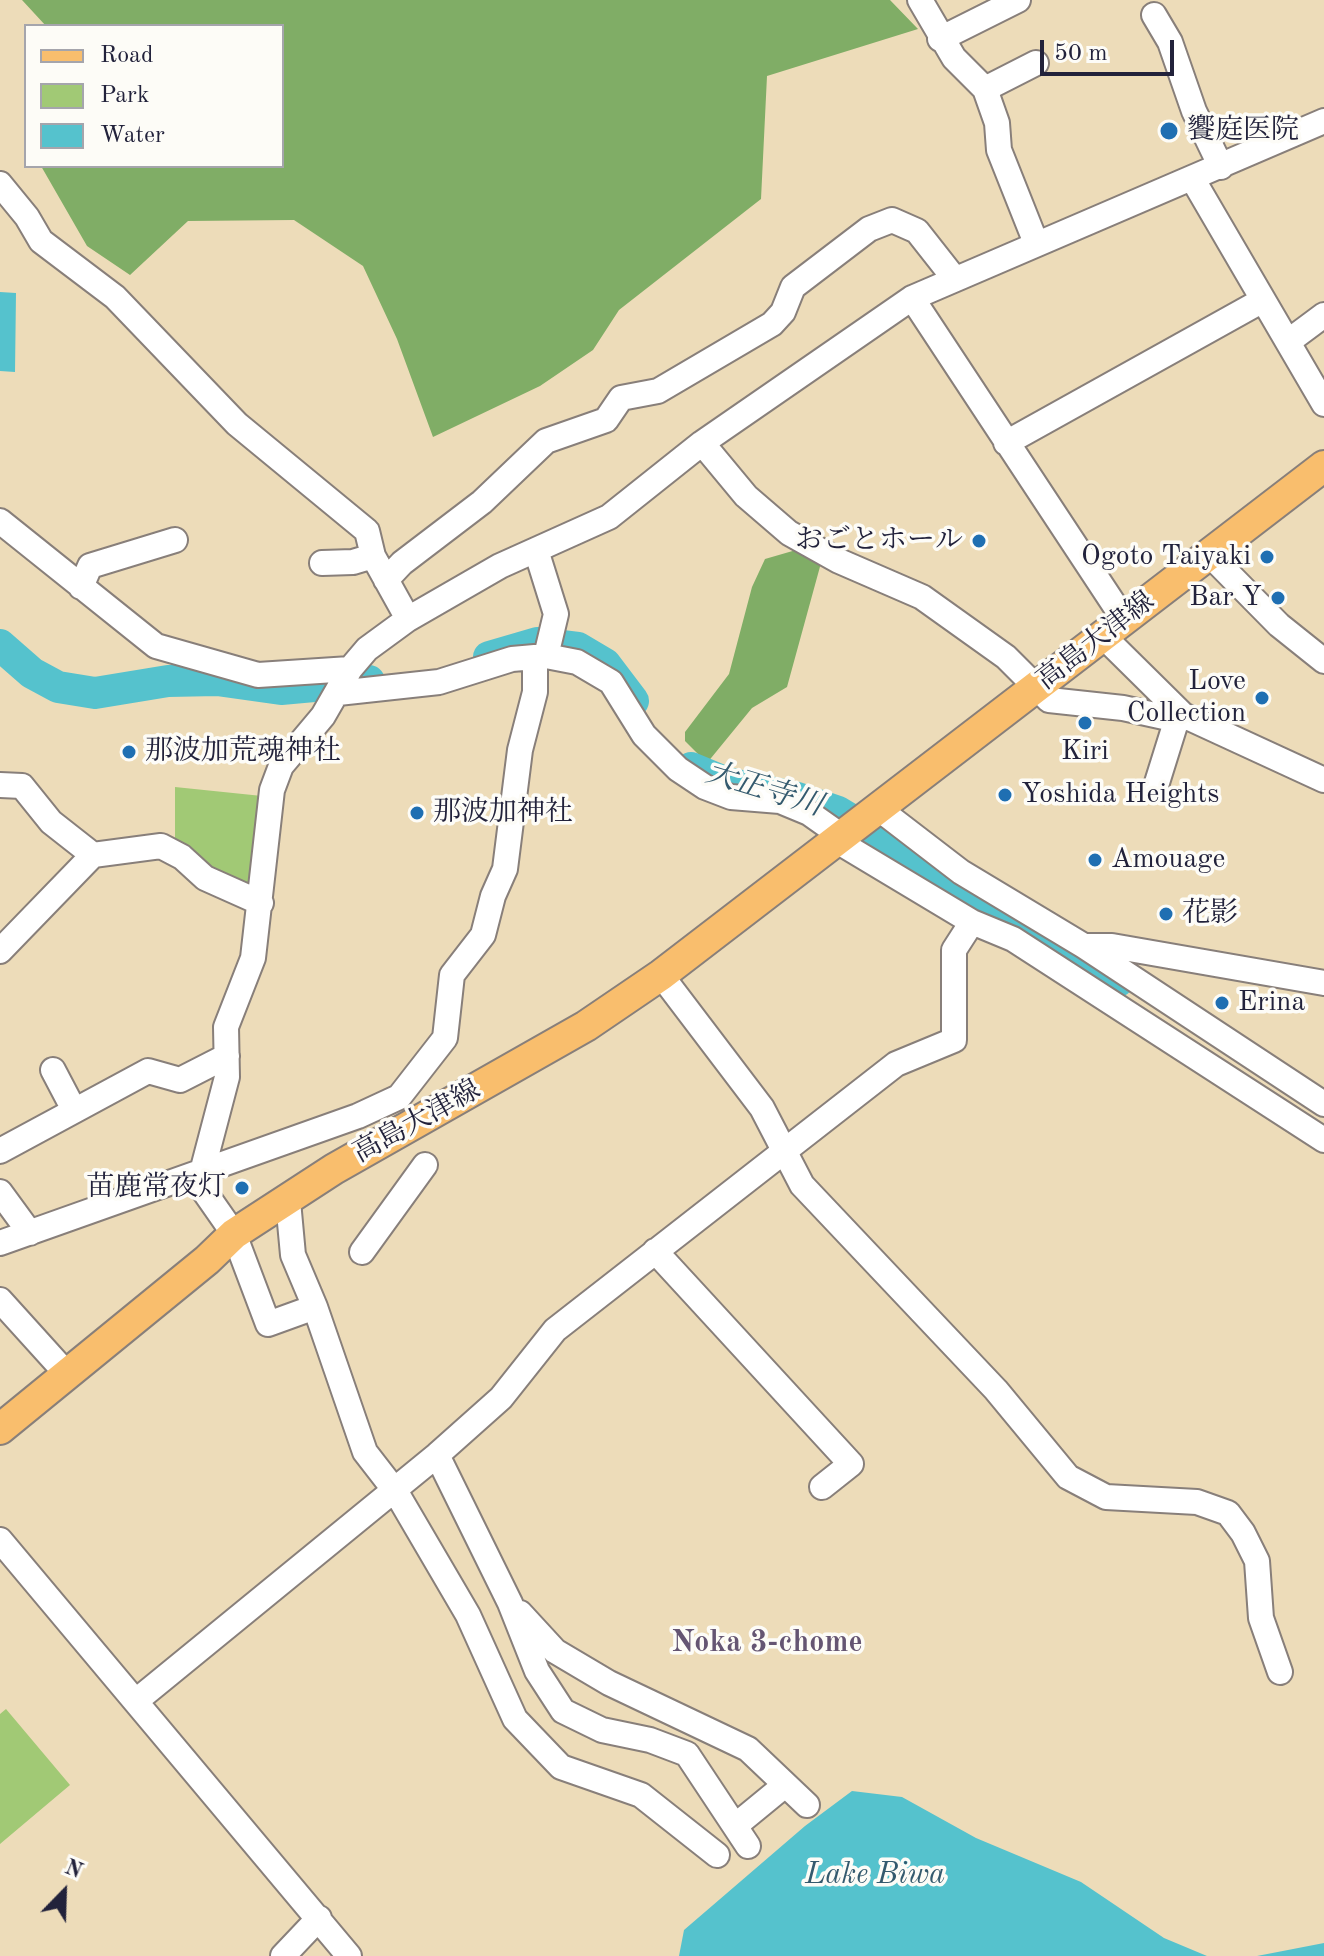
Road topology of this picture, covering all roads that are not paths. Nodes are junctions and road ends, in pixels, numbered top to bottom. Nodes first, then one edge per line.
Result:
1 (920, 0) edge
2 (1018, 0) edge
3 (1154, 15) dead end
4 (940, 39) junction
5 (1036, 63) dead end
6 (985, 89) junction
7 (1324, 121) edge
8 (1221, 167) junction
9 (1192, 178) junction
10 (0, 184) edge
11 (1036, 243) junction
12 (954, 278) junction
13 (912, 298) junction
14 (1263, 300) junction
15 (1324, 315) edge
16 (1289, 341) junction
17 (1324, 404) edge
18 (702, 443) junction
19 (1006, 443) junction
20 (1324, 466) edge
21 (0, 521) edge
22 (175, 540) dead end
23 (536, 550) junction
24 (1209, 554) junction
25 (373, 556) junction
26 (322, 563) dead end
27 (386, 580) junction
28 (81, 587) junction
29 (408, 619) junction
30 (1113, 626) junction
31 (545, 650) junction
32 (1324, 661) edge
33 (344, 682) junction
34 (1034, 689) junction
35 (1183, 715) junction
36 (1324, 780) edge
37 (0, 785) edge
38 (1155, 789) dead end
39 (855, 828) junction
40 (93, 855) junction
41 (261, 903) junction
42 (972, 922) junction
43 (1084, 946) junction
44 (0, 951) edge
45 (661, 975) junction
46 (1324, 983) edge
47 (227, 1056) junction
48 (53, 1070) dead end
49 (1324, 1104) edge
50 (74, 1110) junction
51 (1324, 1140) edge
52 (0, 1151) edge
53 (782, 1151) junction
54 (425, 1165) dead end
55 (202, 1172) junction
56 (0, 1192) edge
57 (288, 1201) junction
58 (30, 1233) junction
59 (234, 1234) junction
60 (0, 1243) edge
61 (655, 1251) junction
62 (362, 1252) dead end
63 (0, 1300) edge
64 (315, 1307) junction
65 (66, 1373) junction
66 (0, 1429) edge
67 (437, 1455) junction
68 (822, 1487) dead end
69 (396, 1492) junction
70 (0, 1540) edge
71 (510, 1603) junction
72 (1280, 1672) dead end
73 (136, 1701) junction
74 (719, 1734) junction
75 (695, 1767) junction
76 (785, 1785) junction
77 (807, 1805) dead end
78 (717, 1855) dead end
79 (319, 1918) junction
80 (283, 1956) edge
81 (349, 1956) edge

1 - 4 street
2 - 4 street
3 - 8 street
4 - 6 street
5 - 6 street
6 - 11 street
7 - 8 street
8 - 9 street
9 - 11 street
9 - 14 street
10 - 25 street
11 - 12 street
12 - 13 street
12 - 27 street
13 - 18 street
13 - 19 street
14 - 16 street
14 - 19 street
15 - 16 street
16 - 17 street
18 - 23 street
18 - 34 street
19 - 30 street
20 - 24 main road, 高島大津線
21 - 28 street
22 - 28 street
23 - 29 street
23 - 31 street
24 - 30 main road, 高島大津線
24 - 32 street
25 - 26 street
25 - 27 street
27 - 29 street
28 - 33 street
29 - 33 street
30 - 34 main road, 高島大津線
30 - 35 street
31 - 33 street
31 - 39 street
31 - 55 street
33 - 41 street
34 - 35 street
34 - 39 main road, 高島大津線
35 - 36 street
35 - 38 street
37 - 40 street
39 - 42 street
39 - 43 street
39 - 45 main road, 高島大津線
40 - 41 street
40 - 44 street
41 - 47 street
42 - 51 street
42 - 53 street
43 - 46 street
43 - 49 street
45 - 53 street
45 - 57 main road, 高島大津線
47 - 50 street
47 - 55 street
48 - 50 street
50 - 52 street
53 - 61 street
53 - 72 street
54 - 62 street
55 - 58 street
55 - 59 street
56 - 58 street
57 - 59 main road, 高島大津線
57 - 64 street
58 - 60 street
59 - 64 street
59 - 65 main road, 高島大津線
61 - 67 street
61 - 68 street
63 - 65 street
64 - 69 street
65 - 66 main road, 高島大津線
67 - 69 street
67 - 71 street
69 - 73 street
69 - 78 street
70 - 73 street
71 - 74 street
71 - 75 street
73 - 79 street
74 - 75 street
74 - 76 street
75 - 76 street
76 - 77 street
79 - 80 street
79 - 81 street

